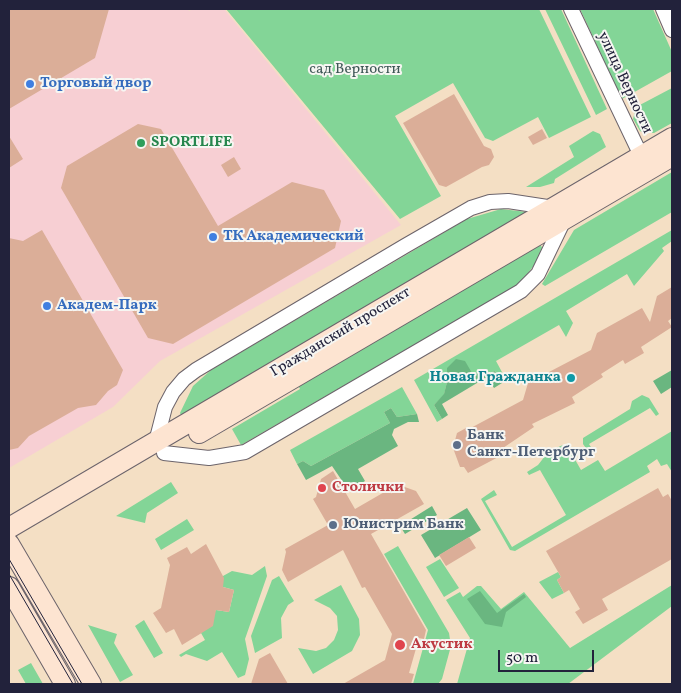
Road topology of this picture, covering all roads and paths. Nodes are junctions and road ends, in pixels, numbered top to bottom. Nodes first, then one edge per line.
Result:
1 (571, 9) edge
2 (662, 9) edge
3 (672, 30) edge
4 (672, 138) edge
5 (672, 156) edge
6 (644, 164) junction
7 (559, 215) junction
8 (160, 448) junction
9 (9, 528) edge
10 (9, 544) edge
11 (9, 587) edge
12 (65, 684) edge
13 (91, 684) edge

1 - 6 street, улица Верности
2 - 3 street
4 - 6 main road, Гражданский проспект
5 - 6 main road, Гражданский проспект
6 - 7 main road, Гражданский проспект
7 - 8 main road, Гражданский проспект
7 - 8 street
7 - 8 street
8 - 9 main road, Гражданский проспект
8 - 10 main road, Гражданский проспект
10 - 13 main road
11 - 12 main road

